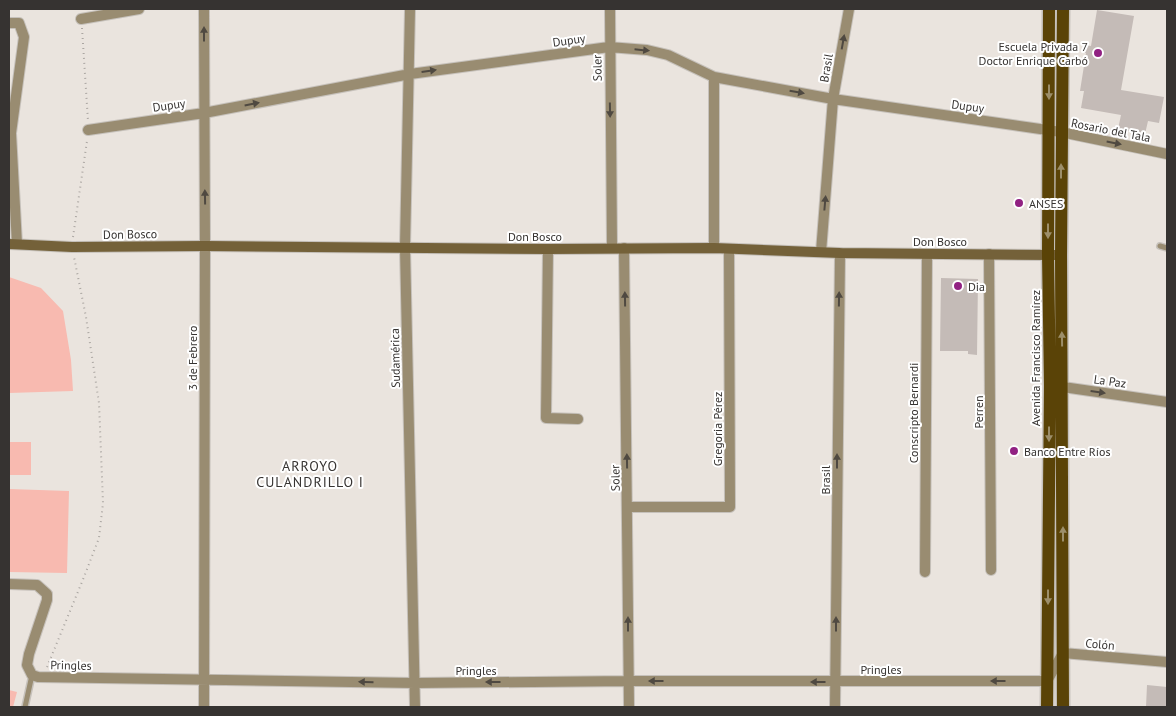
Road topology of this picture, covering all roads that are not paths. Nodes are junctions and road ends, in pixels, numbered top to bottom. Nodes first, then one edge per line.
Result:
1 (139, 9) edge
2 (204, 9) edge
3 (410, 9) edge
4 (610, 9) edge
5 (849, 9) edge
6 (1049, 9) edge
7 (1063, 9) edge
8 (81, 19) dead end
9 (14, 23) edge
10 (609, 47) junction
11 (410, 74) junction
12 (714, 77) junction
13 (833, 98) junction
14 (204, 113) junction
15 (88, 130) dead end
16 (1055, 131) junction
17 (10, 133) edge
18 (1167, 154) edge
19 (13, 244) edge
20 (205, 246) junction
21 (1160, 246) dead end
22 (406, 247) junction
23 (612, 248) junction
24 (624, 248) junction
25 (714, 248) junction
26 (730, 248) junction
27 (1167, 248) edge
28 (548, 250) junction
29 (821, 252) junction
30 (840, 253) junction
31 (927, 254) junction
32 (989, 254) junction
33 (1055, 255) junction
34 (1056, 386) junction
35 (1167, 402) edge
36 (578, 419) dead end
37 (628, 507) junction
38 (991, 570) dead end
39 (925, 572) dead end
40 (9, 584) edge
41 (1063, 653) junction
42 (1167, 662) edge
43 (32, 675) junction
44 (204, 679) junction
45 (629, 681) junction
46 (836, 682) junction
47 (1047, 682) junction
48 (415, 683) junction
49 (25, 707) edge
50 (204, 707) edge
51 (415, 707) edge
52 (629, 707) edge
53 (835, 707) edge
54 (1047, 707) edge
55 (1063, 707) edge

1 - 8 street
14 -> 2 street, 3 de Febrero
3 - 11 street, Sudamérica
4 - 10 street, Soler
13 -> 5 street, Brasil
6 -> 16 main road, Avenida Francisco Ramírez
7 - 16 main road, Avenida Francisco Ramírez
9 - 17 street
11 -> 10 street, Dupuy
10 -> 12 street, Dupuy
10 -> 23 street, Soler
14 -> 11 street, Dupuy
11 - 22 street, Sudamérica
12 -> 13 street, Dupuy
12 - 25 street
13 - 16 street, Dupuy
29 -> 13 street, Brasil
14 - 15 street, Dupuy
20 -> 14 street, 3 de Febrero
16 -> 18 street, Rosario del Tala
16 - 33 main road, Avenida Francisco Ramírez
17 - 19 street
19 - 20 main road, Don Bosco
20 - 22 main road, Don Bosco
20 - 44 street, 3 de Febrero
21 - 27 lane
22 - 28 main road, Don Bosco
22 - 48 street, Sudamérica
23 - 24 main road, Don Bosco
23 - 28 main road, Don Bosco
24 - 25 main road, Don Bosco
37 -> 24 street, Soler
25 - 26 main road, Don Bosco
26 - 29 main road, Don Bosco
26 - 37 street, Gregoria Pérez
28 - 36 street
29 - 30 main road, Don Bosco
30 - 31 main road, Don Bosco
46 -> 30 street, Brasil
31 - 32 main road, Don Bosco
31 - 39 street, Conscripto Bernardi
32 - 33 main road, Don Bosco
32 - 38 street, Perren
33 - 34 main road, Avenida Francisco Ramírez
34 -> 35 street, La Paz
41 -> 34 main road, Avenida Francisco Ramírez
34 -> 47 main road, Avenida Francisco Ramírez
45 -> 37 street, Soler
40 - 43 street, Pringles
41 - 42 street, Colón
41 - 47 street
41 - 55 main road, Avenida Francisco Ramírez
43 - 44 street, Pringles
43 - 49 lane
48 -> 44 street, Pringles
44 - 50 street, 3 de Febrero
46 -> 45 street, Pringles
45 -> 48 street, Pringles
45 - 52 street, Soler
47 -> 46 street, Pringles
46 - 53 street, Brasil
47 - 54 main road, Avenida Francisco Ramírez
48 - 51 street, Sudamérica

